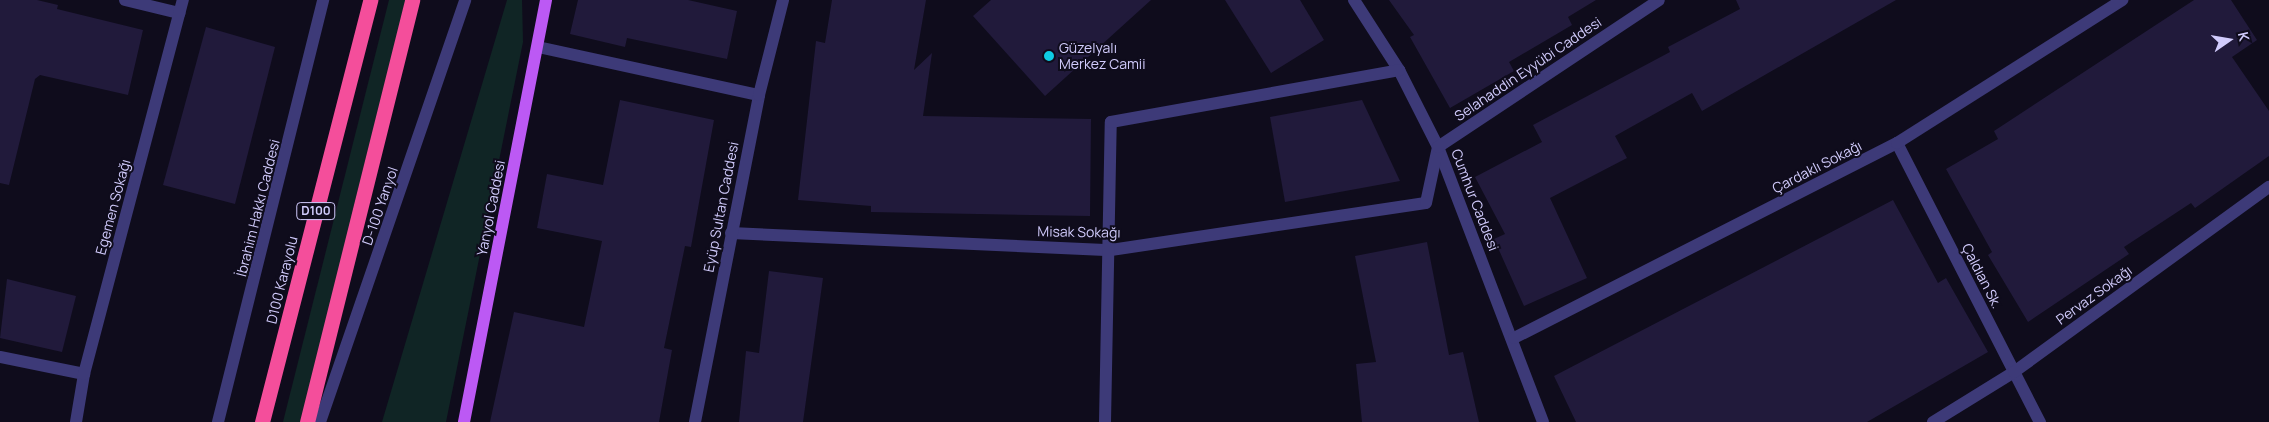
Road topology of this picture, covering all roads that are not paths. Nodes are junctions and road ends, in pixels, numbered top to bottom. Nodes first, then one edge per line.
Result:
1 (125, 0) edge
2 (182, 0) edge
3 (323, 0) edge
4 (370, 0) edge
5 (412, 0) edge
6 (465, 0) edge
7 (546, 0) edge
8 (783, 0) edge
9 (1354, 0) edge
10 (1659, 0) edge
11 (2122, 0) edge
12 (179, 13) junction
13 (538, 47) junction
14 (1399, 70) junction
15 (759, 95) junction
16 (1897, 144) junction
17 (1438, 147) junction
18 (2269, 187) edge
19 (731, 233) junction
20 (1111, 250) junction
21 (1514, 338) junction
22 (0, 357) edge
23 (2014, 372) junction
24 (84, 374) junction
25 (76, 422) edge
26 (218, 422) edge
27 (262, 422) edge
28 (307, 422) edge
29 (320, 422) edge
30 (464, 422) edge
31 (695, 422) edge
32 (1105, 422) edge
33 (1543, 422) edge
34 (1933, 422) edge
35 (2040, 422) edge

1 - 12 street
2 - 12 street, Egemen Sokağı
3 - 26 street, İbrahim Hakkı Caddesi
4 - 27 highway, D100 Karayolu / D100
5 - 28 highway, D100
6 - 29 street, D-100 Yanyol
7 - 13 main road, Yanyol Caddesi
8 - 15 street, Eyüp Sultan Caddesi
9 - 14 street, Cumhur Caddesi
10 - 17 street, Selahaddin Eyyübi Caddesi
11 - 16 street, Çardaklı Sokağı
12 - 24 street, Egemen Sokağı
13 - 15 street
13 - 30 main road, Yanyol Caddesi
14 - 17 street, Cumhur Caddesi
14 - 20 street
15 - 19 street, Eyüp Sultan Caddesi
16 - 21 street, Çardaklı Sokağı
16 - 23 street, Çaldıan Sk.
17 - 20 street, Misak Sokağı
17 - 21 street, Cumhur Caddesi
18 - 23 street, Pervaz Sokağı
19 - 20 street, Misak Sokağı
19 - 31 street, Eyüp Sultan Caddesi
20 - 32 street
21 - 33 street, Cumhur Caddesi
22 - 24 street
23 - 34 street, Pervaz Sokağı
23 - 35 street, Çaldıan Sk.
24 - 25 street, Egemen Sokağı

